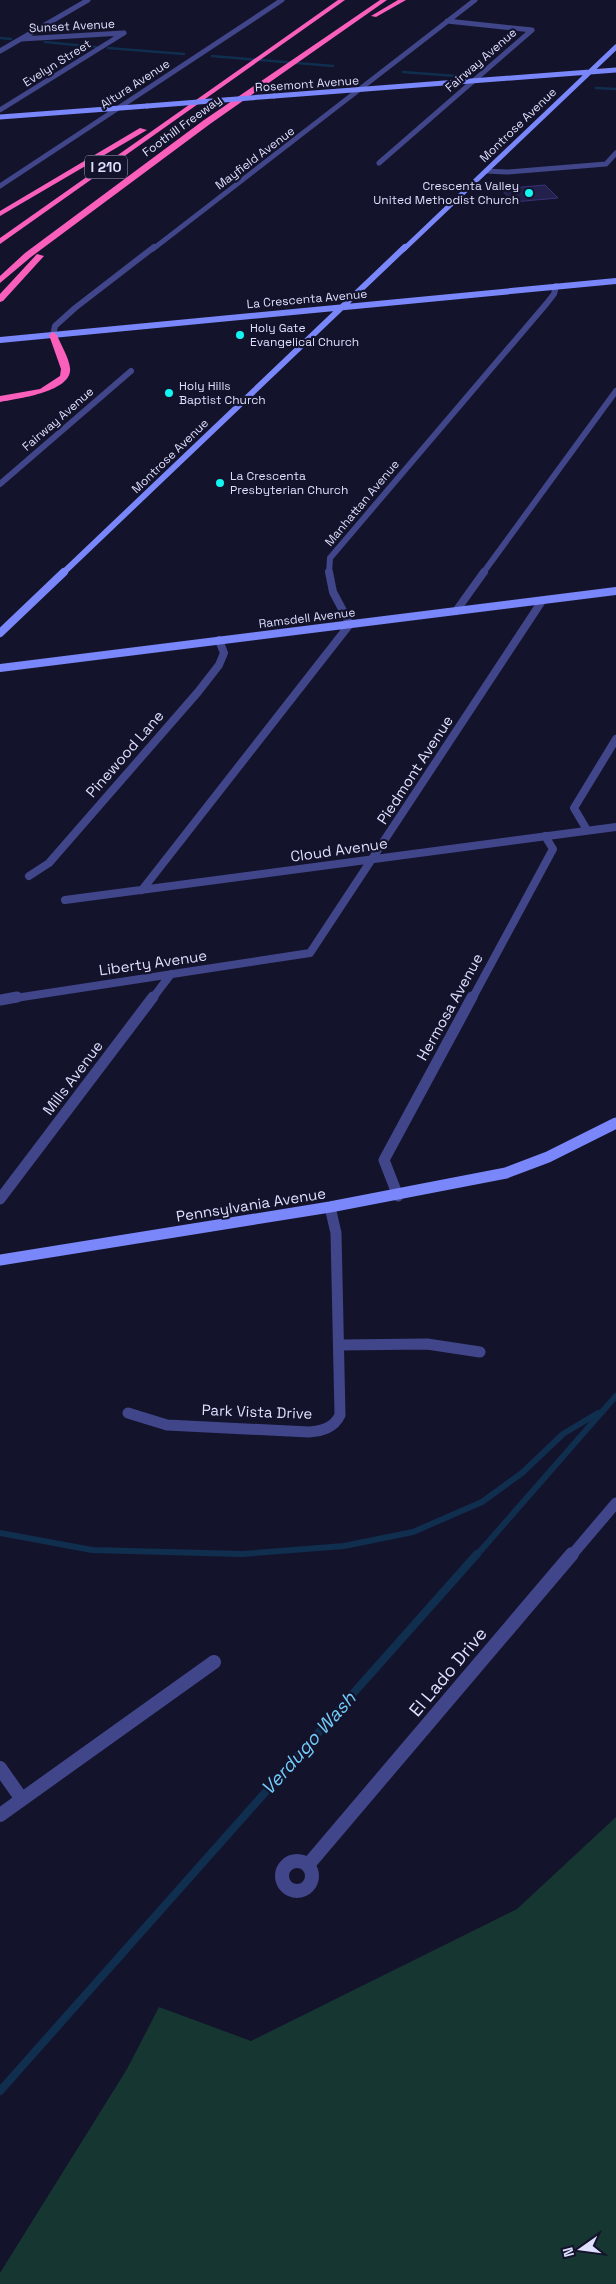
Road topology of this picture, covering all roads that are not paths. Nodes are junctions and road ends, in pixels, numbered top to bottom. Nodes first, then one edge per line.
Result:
1 (88, 0) edge
2 (282, 0) edge
3 (330, 0) edge
4 (342, 0) edge
5 (384, 0) edge
6 (403, 0) edge
7 (475, 0) edge
8 (317, 17) junction
9 (447, 20) junction
10 (349, 26) junction
11 (124, 33) joint
12 (21, 39) junction
13 (1, 43) edge
14 (13, 44) junction
15 (616, 47) edge
16 (0, 51) edge
17 (616, 70) edge
18 (589, 72) junction
19 (472, 81) junction
20 (360, 90) junction
21 (212, 91) junction
22 (118, 108) junction
23 (0, 110) edge
24 (0, 117) edge
25 (616, 153) edge
26 (379, 163) dead end
27 (486, 171) junction
28 (0, 186) edge
29 (0, 214) edge
30 (73, 221) junction
31 (0, 242) edge
32 (0, 280) edge
33 (616, 281) edge
34 (556, 286) junction
35 (0, 299) edge
36 (340, 308) junction
37 (53, 335) junction
38 (2, 340) edge
39 (131, 371) dead end
40 (616, 391) edge
41 (0, 399) edge
42 (0, 484) edge
43 (616, 591) edge
44 (542, 601) junction
45 (456, 610) junction
46 (350, 624) junction
47 (0, 633) edge
48 (218, 640) junction
49 (0, 668) edge
50 (616, 739) edge
51 (616, 827) edge
52 (587, 830) junction
53 (545, 836) junction
54 (372, 860) junction
55 (29, 876) dead end
56 (142, 890) junction
57 (65, 900) dead end
58 (310, 953) joint
59 (171, 974) junction
60 (0, 1000) edge
61 (616, 1123) edge
62 (398, 1196) junction
63 (0, 1199) edge
64 (330, 1208) junction
65 (0, 1260) edge
66 (339, 1345) junction
67 (480, 1352) dead end
68 (128, 1413) dead end
69 (616, 1503) edge
70 (214, 1662) dead end
71 (0, 1768) edge
72 (22, 1798) junction
73 (0, 1814) edge
74 (308, 1865) dead end

1 - 12 street
2 - 22 street, Altura Avenue
3 - 8 highway
4 - 8 highway, Foothill Freeway / I 210
5 - 10 highway, Foothill Freeway / I 210
6 - 10 highway
7 - 9 street, Mayfield Avenue
8 - 21 highway, Foothill Freeway / I 210
9 - 19 street, Fairway Avenue
9 - 20 street, Mayfield Avenue
10 - 30 highway, Foothill Freeway / I 210
11 - 12 street, Sunset Avenue
11 - 23 street, Evelyn Street
12 - 14 street
13 - 14 street, Sunset Avenue
14 - 16 street
15 - 18 street, Montrose Avenue
17 - 18 street, Rosemont Avenue
18 - 19 street, Rosemont Avenue
18 - 27 street, Montrose Avenue
19 - 20 street, Rosemont Avenue
19 - 26 street, Fairway Avenue
20 - 22 street, Rosemont Avenue, bridge
20 - 37 street, Mayfield Avenue
21 - 29 highway
21 - 31 highway, Foothill Freeway / I 210
22 - 24 street, Rosemont Avenue
22 - 28 street, Altura Avenue
25 - 27 street
27 - 36 street, Montrose Avenue
30 - 32 highway, Foothill Freeway / I 210
30 - 35 highway
33 - 34 street, La Crescenta Avenue
34 - 36 street, La Crescenta Avenue
34 - 46 street, Manhattan Avenue
36 - 37 street, La Crescenta Avenue
36 - 47 street, Montrose Avenue
37 - 38 street, La Crescenta Avenue
37 - 41 highway
39 - 42 street, Fairway Avenue
40 - 45 street
43 - 44 street, Ramsdell Avenue
44 - 45 street, Ramsdell Avenue
44 - 54 street, Piedmont Avenue
45 - 46 street, Ramsdell Avenue
46 - 48 street, Ramsdell Avenue
46 - 56 street
48 - 49 street, Ramsdell Avenue
48 - 55 street, Pinewood Lane
50 - 52 street
51 - 52 street, Cloud Avenue
52 - 53 street, Cloud Avenue
53 - 54 street, Cloud Avenue
53 - 62 street, Hermosa Avenue
54 - 56 street, Cloud Avenue
54 - 58 street, Piedmont Avenue
56 - 57 street, Cloud Avenue
58 - 59 street, Liberty Avenue
59 - 60 street, Liberty Avenue
59 - 63 street, Mills Avenue
61 - 62 street, Pennsylvania Avenue
62 - 64 street, Pennsylvania Avenue
64 - 65 street, Pennsylvania Avenue
64 - 66 street, Park Vista Drive
66 - 67 street
66 - 68 street, Park Vista Drive
69 - 74 street, El Lado Drive
70 - 72 street
71 - 72 street
72 - 73 street

